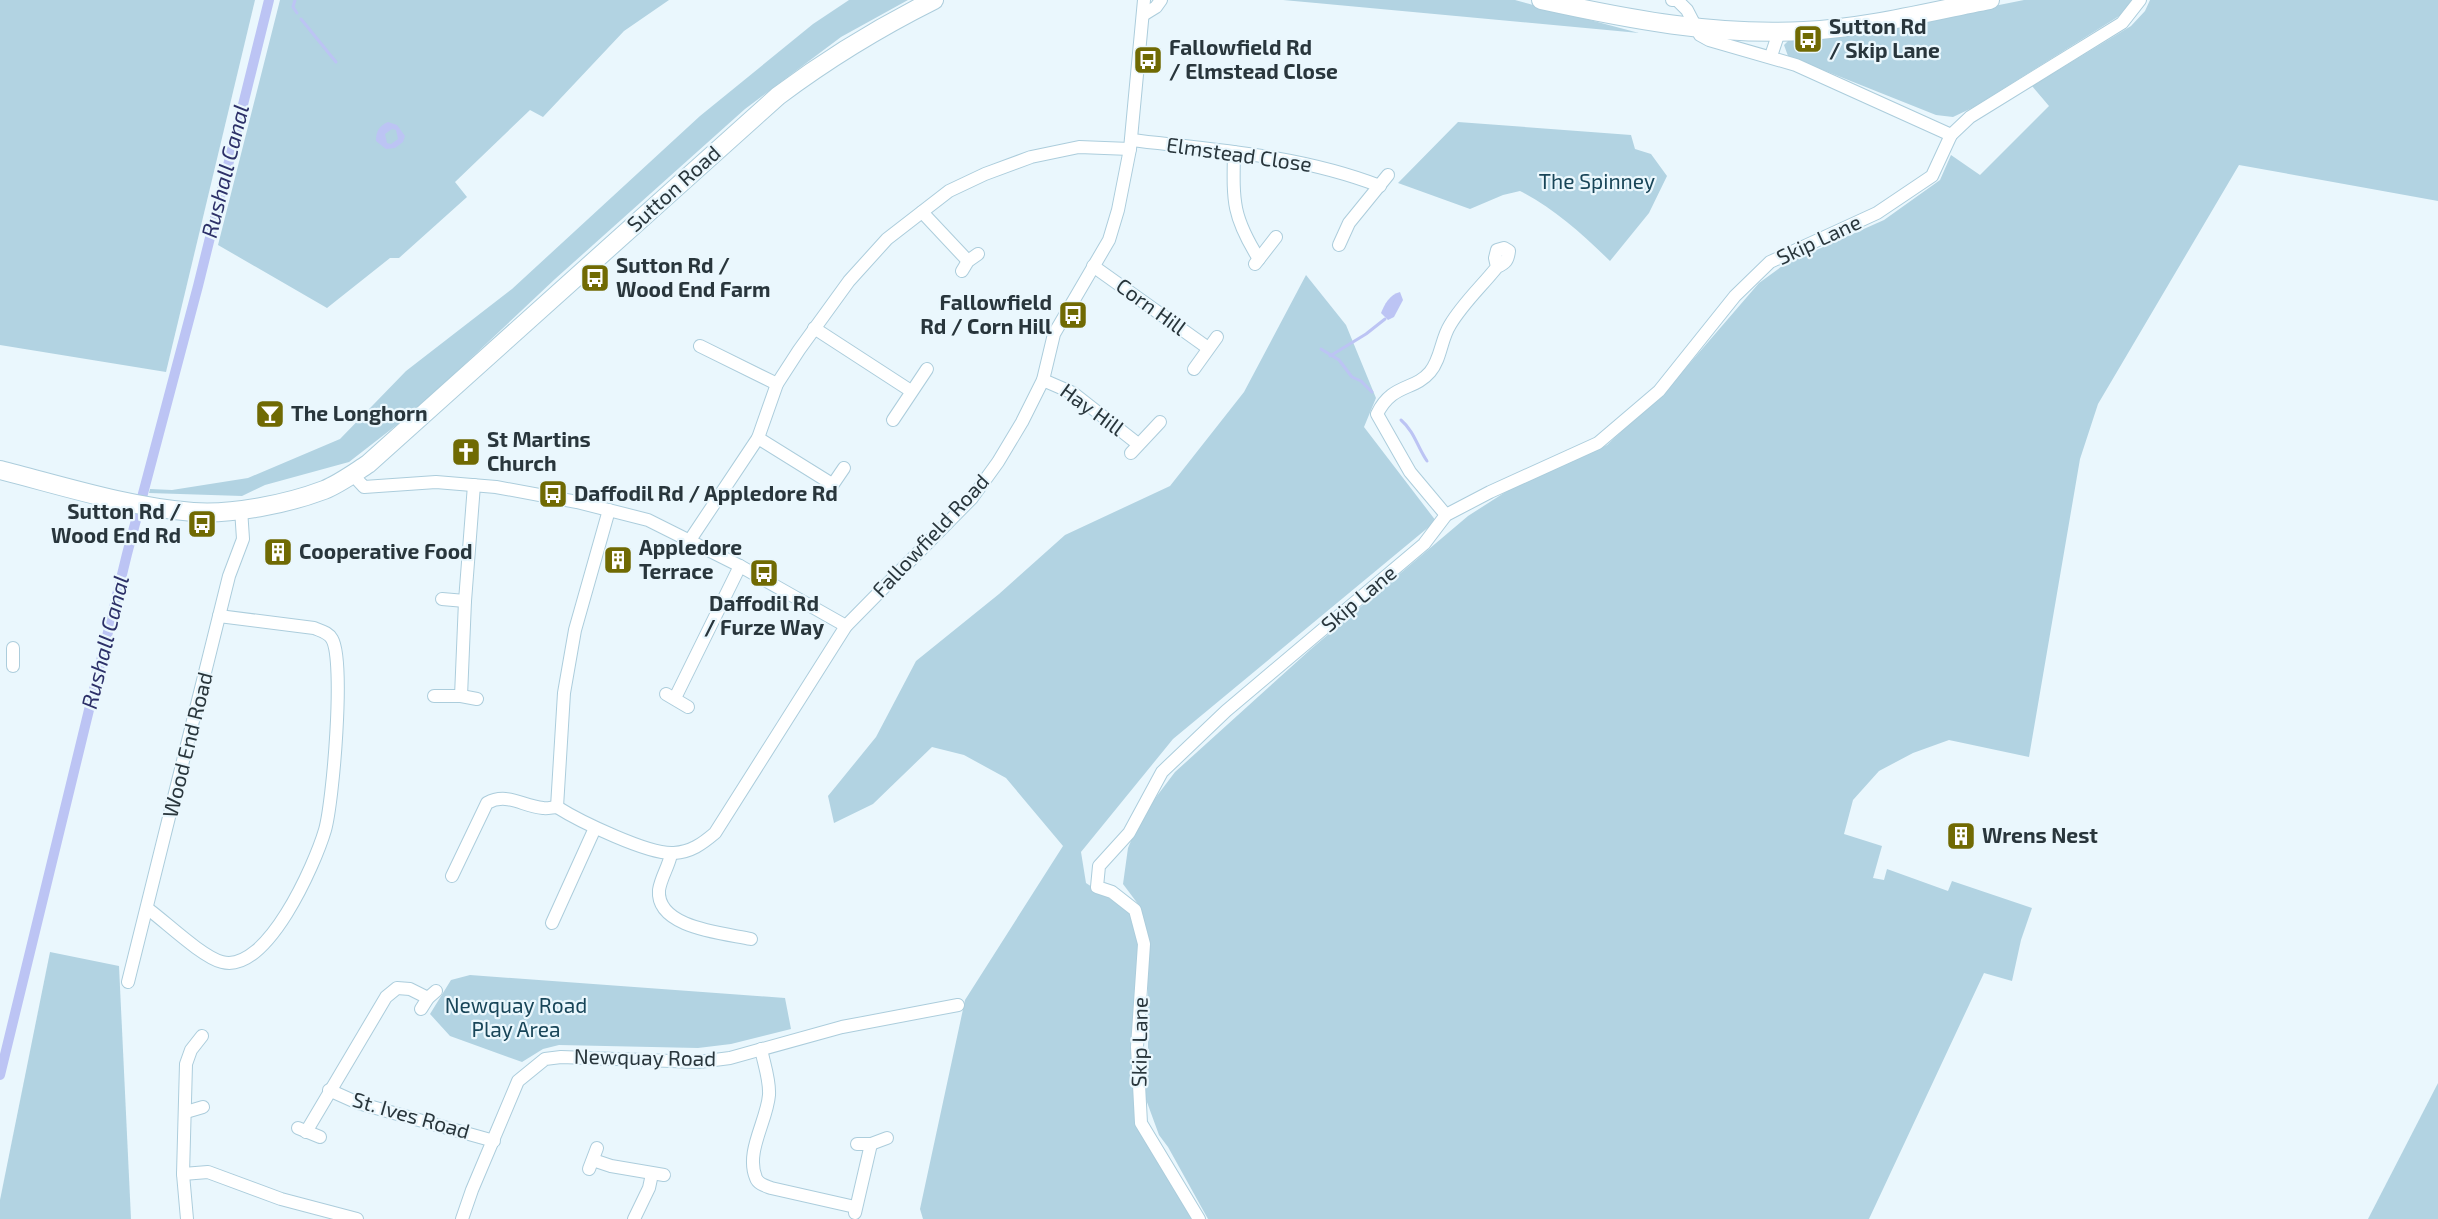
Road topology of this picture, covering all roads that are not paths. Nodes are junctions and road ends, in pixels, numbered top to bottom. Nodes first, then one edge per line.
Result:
1 (934, 0) edge
2 (1144, 0) edge
3 (1161, 0) edge
4 (1541, 0) edge
5 (1672, 0) edge
6 (1989, 0) edge
7 (2140, 0) edge
8 (1572, 3) edge
9 (1143, 15) junction
10 (1698, 28) junction
11 (1779, 32) junction
12 (1772, 56) junction
13 (1951, 135) junction
14 (1131, 145) junction
15 (1234, 153) junction
16 (1388, 175) dead end
17 (1380, 186) junction
18 (922, 212) junction
19 (1276, 237) dead end
20 (1339, 245) dead end
21 (969, 262) dead end
22 (1093, 266) junction
23 (1497, 267) dead end
24 (814, 328) junction
25 (1217, 337) dead end
26 (697, 345) dead end
27 (1208, 348) junction
28 (927, 369) dead end
29 (1194, 369) dead end
30 (1043, 380) junction
31 (777, 384) junction
32 (911, 391) junction
33 (893, 420) dead end
34 (1160, 422) dead end
35 (758, 438) junction
36 (844, 468) dead end
37 (0, 470) edge
38 (352, 474) junction
39 (474, 485) junction
40 (241, 509) junction
41 (609, 510) junction
42 (1446, 515) junction
43 (690, 540) junction
44 (740, 566) junction
45 (442, 599) dead end
46 (465, 601) junction
47 (219, 616) junction
48 (846, 626) junction
49 (434, 696) dead end
50 (461, 696) junction
51 (477, 699) dead end
52 (688, 707) dead end
53 (557, 807) junction
54 (595, 828) junction
55 (671, 854) junction
56 (452, 876) dead end
57 (560, 907) junction
58 (148, 909) junction
59 (572, 915) dead end
60 (552, 922) dead end
61 (753, 938) dead end
62 (129, 982) dead end
63 (429, 999) dead end
64 (958, 1005) dead end
65 (201, 1036) dead end
66 (761, 1049) junction
67 (329, 1090) junction
68 (203, 1107) dead end
69 (186, 1112) junction
70 (320, 1137) dead end
71 (887, 1138) dead end
72 (494, 1141) junction
73 (857, 1143) dead end
74 (871, 1144) junction
75 (593, 1159) dead end
76 (183, 1174) junction
77 (309, 1214) edge
78 (187, 1219) edge
79 (357, 1219) edge
80 (462, 1219) edge
81 (634, 1219) edge
82 (1199, 1219) edge

1 - 38 main road, Sutton Road
2 - 9 street, Fallowfield Road
3 - 9 street
4 - 8 main road
5 - 10 street
6 - 11 main road
7 - 13 street, Skip Lane
8 - 10 main road
9 - 14 street, Fallowfield Road
10 - 11 main road
10 - 12 street
11 - 12 street
12 - 13 street
13 - 42 street, Skip Lane
14 - 15 street, Elmstead Close
14 - 18 street, Elmstead Close
14 - 22 street, Fallowfield Road
15 - 17 street, Elmstead Close
15 - 19 street
16 - 17 street
17 - 20 street
18 - 21 street
18 - 24 street, Elmstead Close
22 - 27 street, Corn Hill
22 - 30 street, Fallowfield Road
23 - 42 street
24 - 31 street, Elmstead Close
24 - 32 street
25 - 27 street, Corn Hill
26 - 31 street
27 - 29 street, Corn Hill
28 - 32 street
30 - 34 street, Hay Hill
30 - 48 street, Fallowfield Road
31 - 35 street, Elmstead Close
32 - 33 street
35 - 36 street
35 - 43 street, Elmstead Close
37 - 40 main road, Sutton Road
38 - 39 street
38 - 40 main road, Sutton Road
39 - 41 street
39 - 46 street
40 - 47 street, Wood End Road
41 - 43 street
41 - 53 street
42 - 82 street, Skip Lane
43 - 44 street
44 - 48 street
44 - 52 street
45 - 46 street
46 - 50 street
47 - 58 street, Wood End Road
47 - 58 street
48 - 55 street, Fallowfield Road
49 - 50 street
50 - 51 street
53 - 54 street
53 - 56 street
54 - 55 street
54 - 57 street
55 - 61 street
57 - 59 street
57 - 60 street
58 - 62 street, Wood End Road
63 - 67 street, St. Ives Road
64 - 66 street, Newquay Road
65 - 69 street
66 - 72 street, Newquay Road
66 - 74 street
67 - 70 street, St. Ives Road
67 - 72 street, St. Ives Road
68 - 69 street
69 - 76 street
71 - 74 street
72 - 80 street, Newquay Road
73 - 74 street
75 - 81 street
76 - 77 street
76 - 78 street
77 - 79 street

